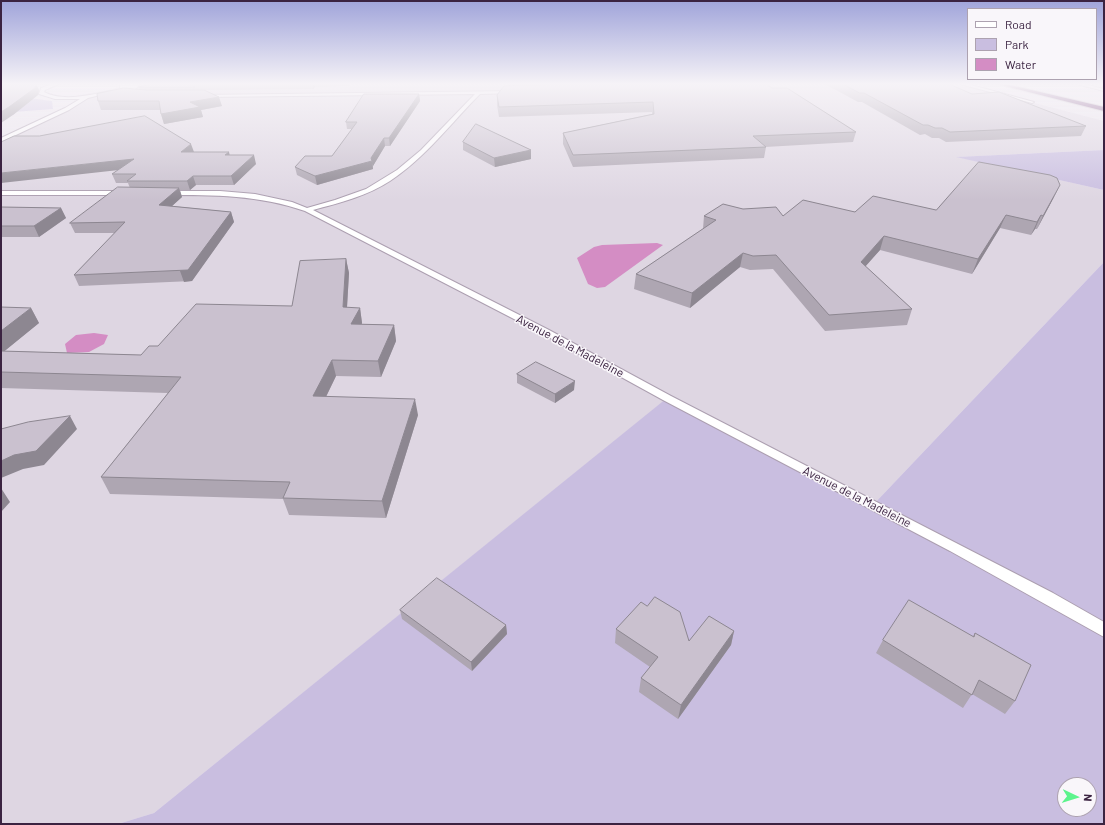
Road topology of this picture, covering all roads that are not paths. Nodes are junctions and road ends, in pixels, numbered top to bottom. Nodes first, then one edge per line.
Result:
1 (38, 122) edge
2 (449, 122) edge
3 (1, 140) edge
4 (1, 193) edge
5 (134, 193) edge
6 (157, 193) edge
7 (307, 210) junction
8 (1104, 630) edge

1 - 3 street
2 - 7 street
4 - 5 street
6 - 7 street, Avenue de la Madeleine
7 - 8 street, Avenue de la Madeleine

